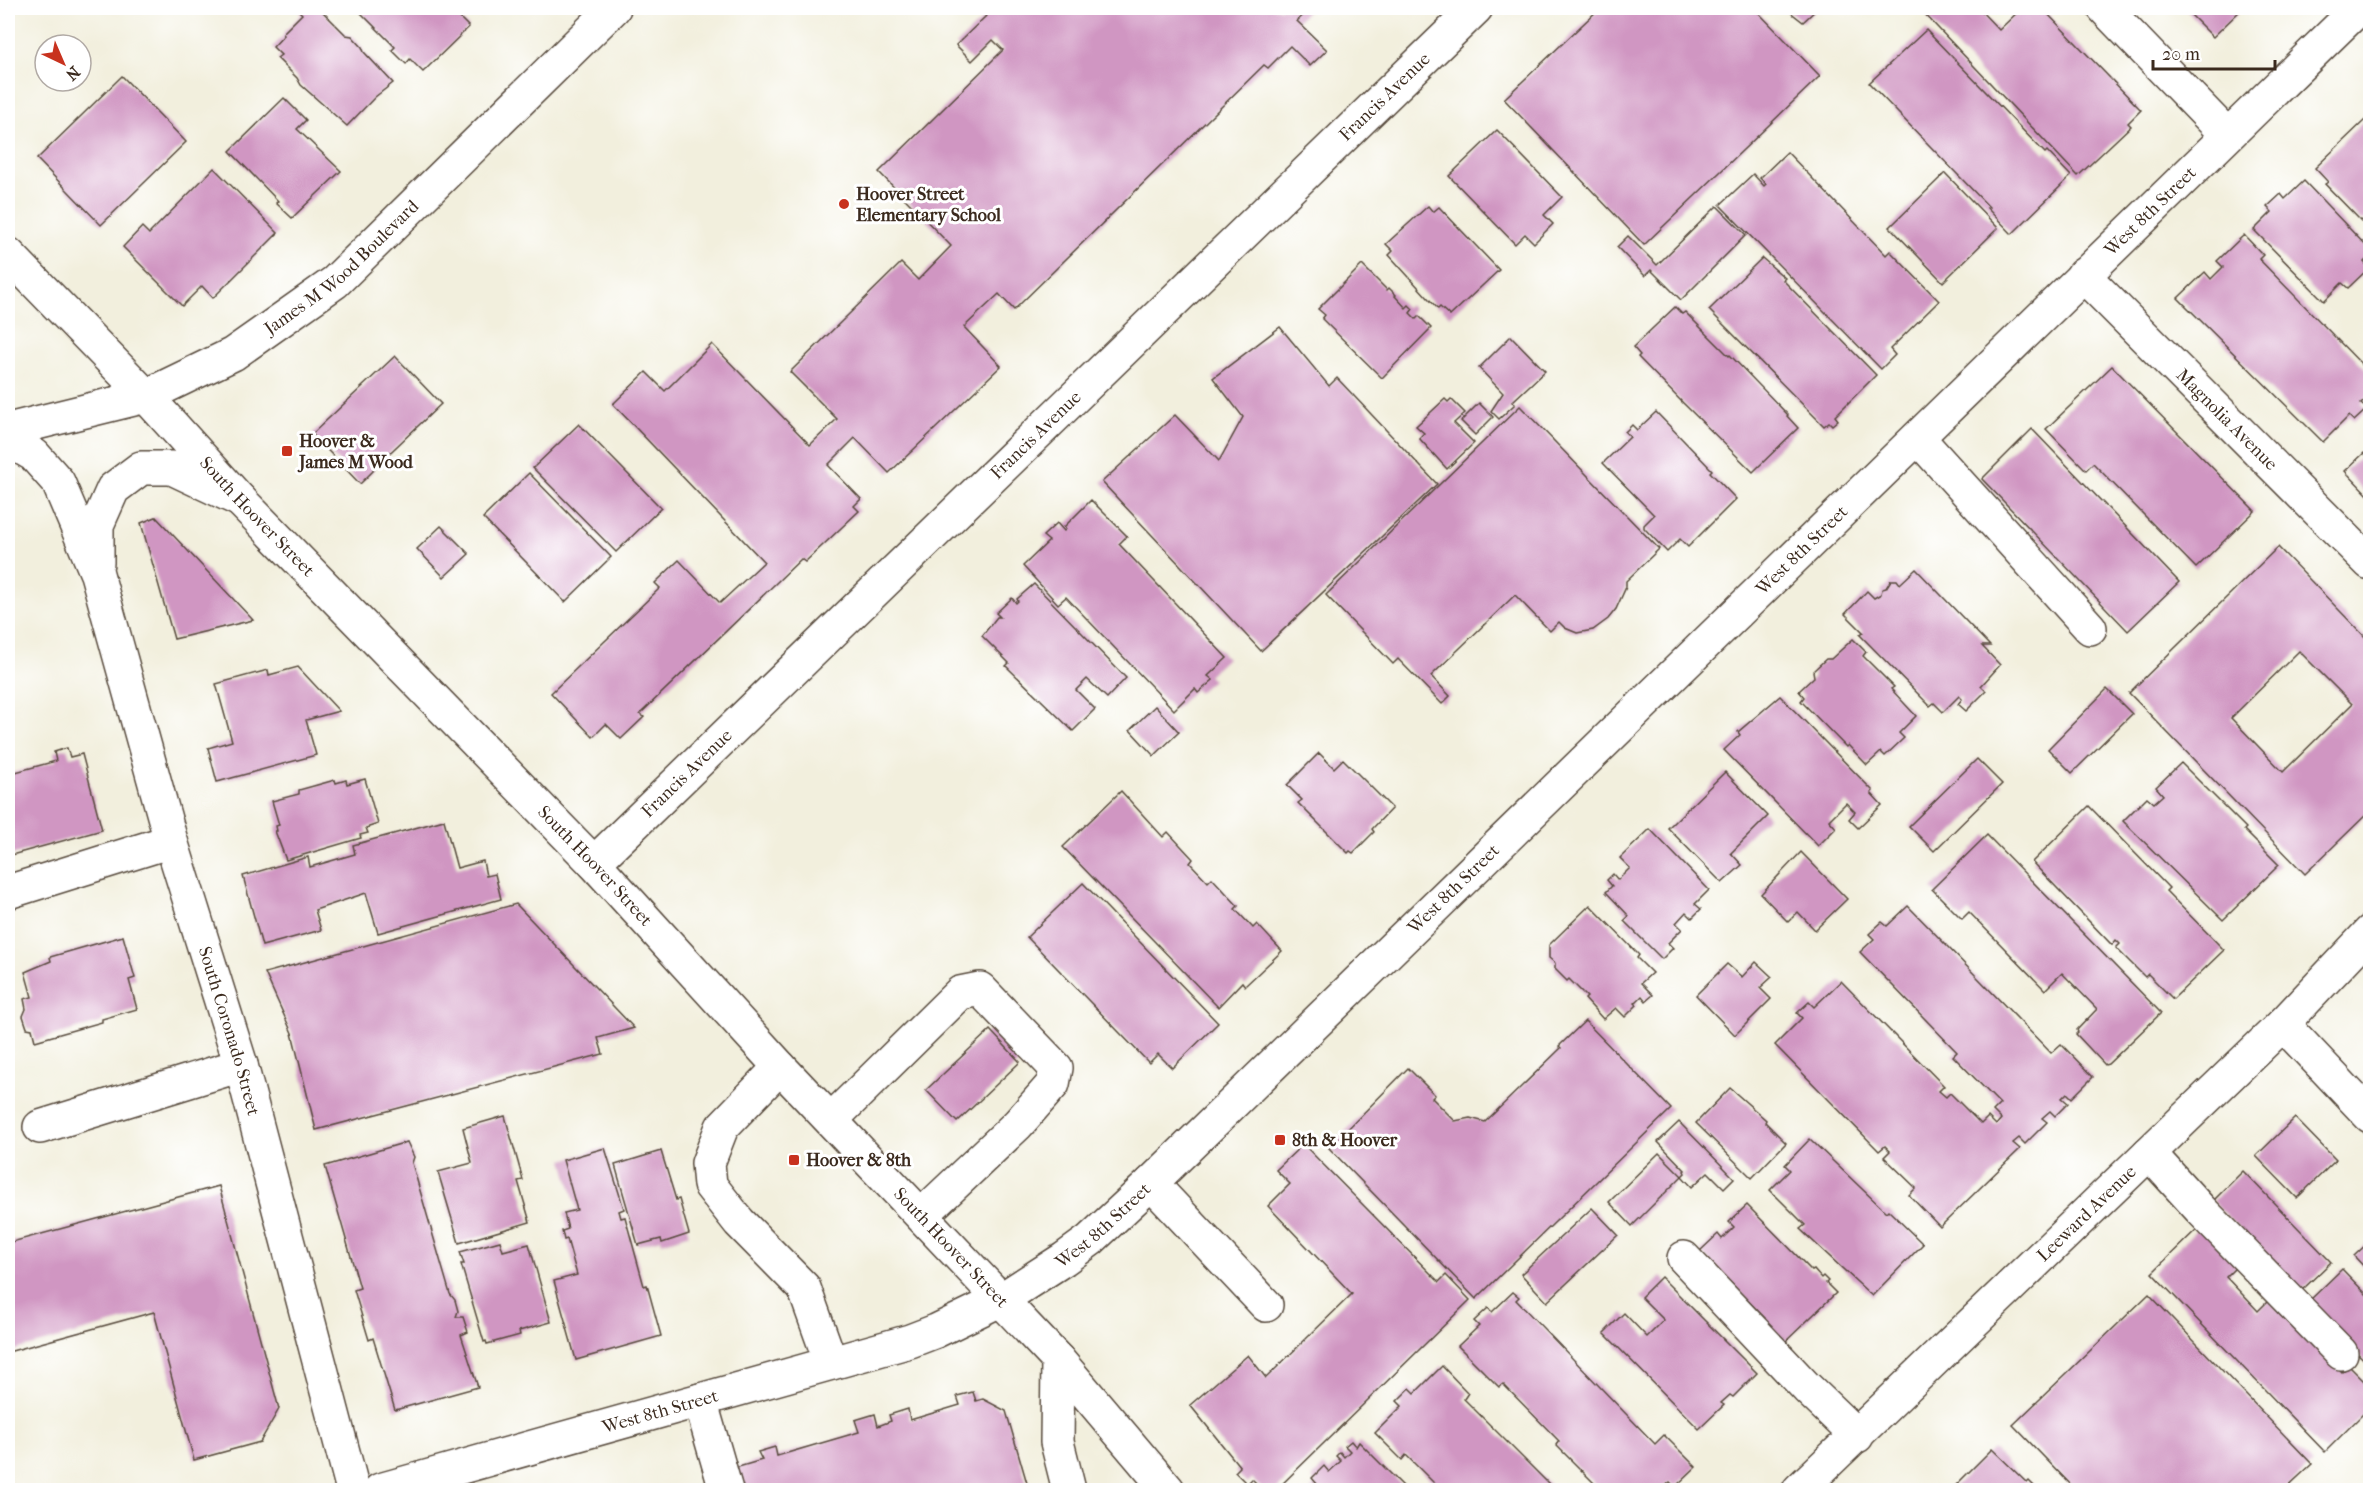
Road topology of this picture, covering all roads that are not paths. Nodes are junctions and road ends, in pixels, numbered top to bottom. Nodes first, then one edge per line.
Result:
1 (612, 8) edge
2 (2104, 8) edge
3 (2359, 8) edge
4 (1467, 11) edge
5 (2227, 135) junction
6 (8, 254) edge
7 (2084, 275) junction
8 (146, 396) junction
9 (8, 430) edge
10 (1918, 438) junction
11 (8, 440) edge
12 (240, 500) junction
13 (2370, 563) edge
14 (97, 574) junction
15 (2090, 628) dead end
16 (171, 841) junction
17 (594, 863) junction
18 (8, 892) edge
19 (2370, 932) edge
20 (2283, 1024) junction
21 (241, 1065) junction
22 (780, 1067) junction
23 (2370, 1116) edge
24 (831, 1120) junction
25 (40, 1126) dead end
26 (2149, 1153) junction
27 (1151, 1183) junction
28 (922, 1215) junction
29 (1684, 1258) dead end
30 (1002, 1299) junction
31 (1266, 1305) dead end
32 (2341, 1353) dead end
33 (1058, 1360) junction
34 (831, 1363) junction
35 (700, 1400) junction
36 (1857, 1436) junction
37 (353, 1491) edge
38 (380, 1491) edge
39 (726, 1491) edge
40 (1069, 1491) edge
41 (1168, 1491) edge
42 (1799, 1491) edge

1 - 8 street, James M Wood Boulevard
2 - 5 street
3 - 5 street, West 8th Street
4 - 17 street, Francis Avenue
5 - 7 street, West 8th Street
6 - 8 street, South Hoover Street
7 - 10 street, West 8th Street
7 - 13 street, Magnolia Avenue
8 - 9 street, James M Wood Boulevard
8 - 12 street, South Hoover Street
10 - 15 street
10 - 27 street, West 8th Street
11 - 14 street, South Coronado Street
12 - 14 street, South Coronado Street
12 - 17 street, South Hoover Street
14 - 16 street, South Coronado Street
16 - 18 street
16 - 21 street, South Coronado Street
17 - 22 street, South Hoover Street
19 - 20 street, Leeward Avenue
20 - 23 street
20 - 26 street, Leeward Avenue
21 - 25 street
21 - 37 street, South Coronado Street
22 - 24 street, South Hoover Street
22 - 34 street
24 - 28 street, South Hoover Street
24 - 28 street
26 - 32 street
26 - 36 street, Leeward Avenue
27 - 30 street, West 8th Street
27 - 31 street
28 - 30 street, South Hoover Street
29 - 36 street
30 - 33 street, South Hoover Street
30 - 34 street, West 8th Street
33 - 40 street
33 - 41 street, South Hoover Street
34 - 35 street, West 8th Street
35 - 38 street, West 8th Street
35 - 39 street
36 - 42 street, Leeward Avenue

